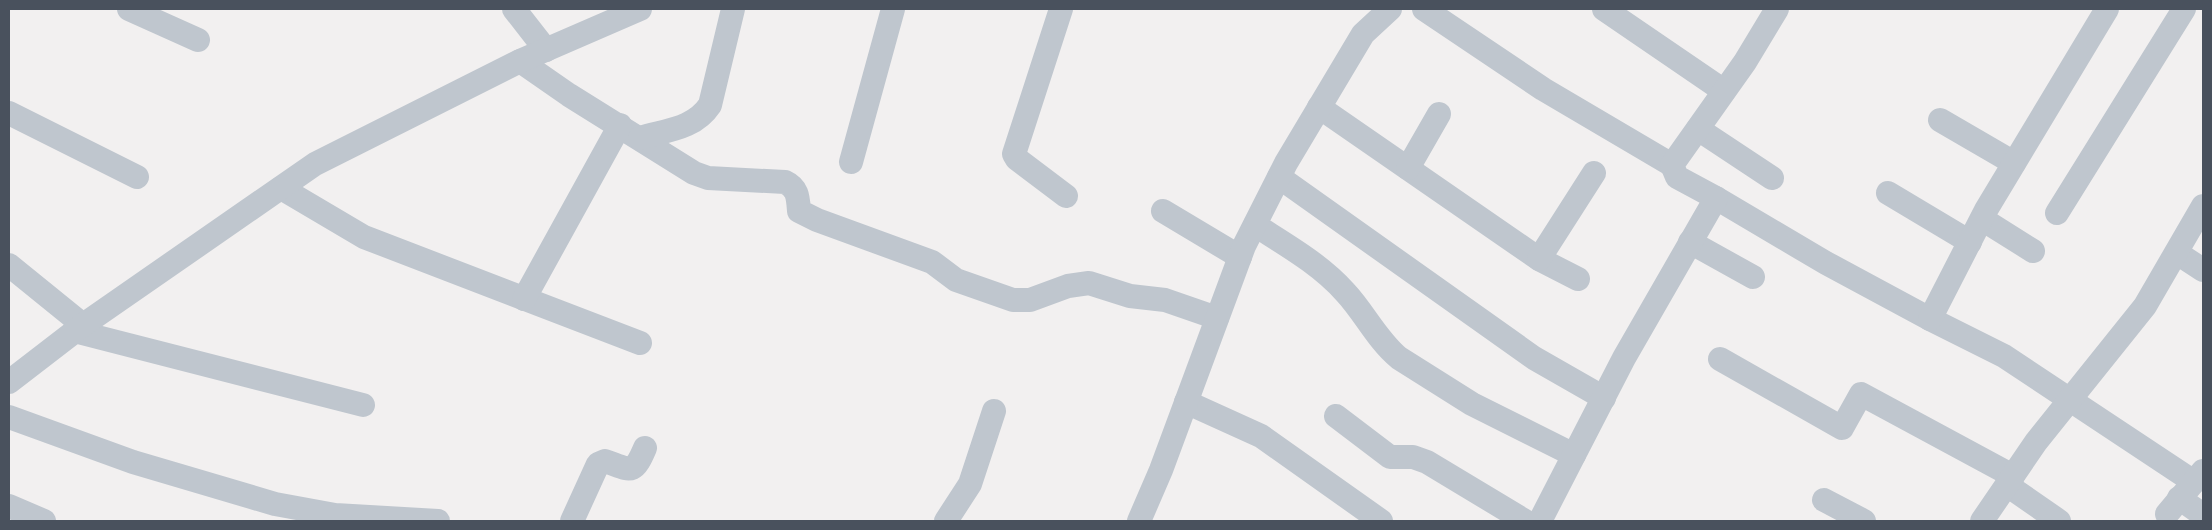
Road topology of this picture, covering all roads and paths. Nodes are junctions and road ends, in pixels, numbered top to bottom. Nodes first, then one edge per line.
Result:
1 (129, 9) edge
2 (514, 9) edge
3 (640, 9) edge
4 (733, 9) edge
5 (893, 9) edge
6 (1060, 9) edge
7 (1390, 9) edge
8 (1424, 9) edge
9 (1604, 9) edge
10 (1777, 9) edge
11 (2107, 9) edge
12 (2184, 9) edge
13 (198, 40) dead end
14 (546, 50) junction
15 (520, 61) junction
16 (1724, 91) junction
17 (1319, 107) junction
18 (9, 113) edge
19 (1439, 114) dead end
20 (1940, 120) dead end
21 (620, 125) junction
22 (1698, 129) junction
23 (640, 138) junction
24 (851, 162) dead end
25 (2014, 163) junction
26 (1672, 165) junction
27 (1408, 168) junction
28 (1594, 173) dead end
29 (137, 177) dead end
30 (1279, 177) junction
31 (1772, 178) dead end
32 (281, 188) junction
33 (1888, 193) dead end
34 (1066, 196) dead end
35 (1716, 198) junction
36 (2203, 206) edge
37 (1163, 211) dead end
38 (2057, 213) dead end
39 (1982, 219) junction
40 (1255, 225) junction
41 (1690, 242) junction
42 (1970, 242) junction
43 (2033, 252) dead end
44 (2177, 253) junction
45 (1240, 257) junction
46 (1539, 258) junction
47 (9, 265) edge
48 (2203, 270) edge
49 (1753, 277) dead end
50 (1578, 279) dead end
51 (524, 299) junction
52 (1217, 318) junction
53 (1930, 319) junction
54 (79, 328) junction
55 (640, 343) dead end
56 (1720, 359) dead end
57 (9, 382) edge
58 (1604, 398) junction
59 (2071, 399) junction
60 (1186, 402) junction
61 (363, 405) dead end
62 (994, 411) dead end
63 (1336, 416) dead end
64 (9, 417) edge
65 (645, 448) dead end
66 (1574, 455) junction
67 (2010, 480) junction
68 (2186, 491) edge
69 (1824, 500) dead end
70 (9, 506) edge
71 (2203, 515) edge
72 (44, 521) edge
73 (438, 521) edge
74 (572, 521) edge
75 (946, 521) edge
76 (1139, 521) edge
77 (1381, 521) edge
78 (1525, 521) edge
79 (1540, 521) edge
80 (1864, 521) edge
81 (1982, 521) edge
82 (2059, 521) edge

1 - 13 street
2 - 14 street
3 - 14 street
4 - 23 street
5 - 24 street
6 - 34 street
7 - 17 street
8 - 26 street
9 - 16 street
10 - 16 street
11 - 25 street
12 - 38 street
14 - 15 street
15 - 21 street
15 - 32 street
16 - 22 street
17 - 27 street
17 - 30 street
18 - 29 street
19 - 27 street
20 - 25 street
21 - 23 street
21 - 51 street
22 - 26 street
22 - 31 street
23 - 52 street
25 - 39 street
26 - 35 street
27 - 46 street
28 - 46 street
30 - 40 street
30 - 58 street
32 - 51 street
32 - 54 street
33 - 42 street
35 - 41 street
35 - 53 street
36 - 44 street
37 - 45 street
39 - 42 street
39 - 43 street
40 - 45 street
40 - 66 street
41 - 49 street
41 - 58 street
42 - 53 street
44 - 48 street
44 - 59 street
45 - 52 street
46 - 50 street
47 - 54 street
51 - 55 street
52 - 60 street
53 - 59 street
54 - 57 street
54 - 61 street
56 - 67 street
58 - 66 street
59 - 67 street
59 - 68 street
60 - 76 street
60 - 77 street
62 - 75 street
63 - 78 street
64 - 73 street
65 - 74 street
66 - 79 street
67 - 81 street
67 - 82 street
68 - 71 street
69 - 80 street
70 - 72 street

